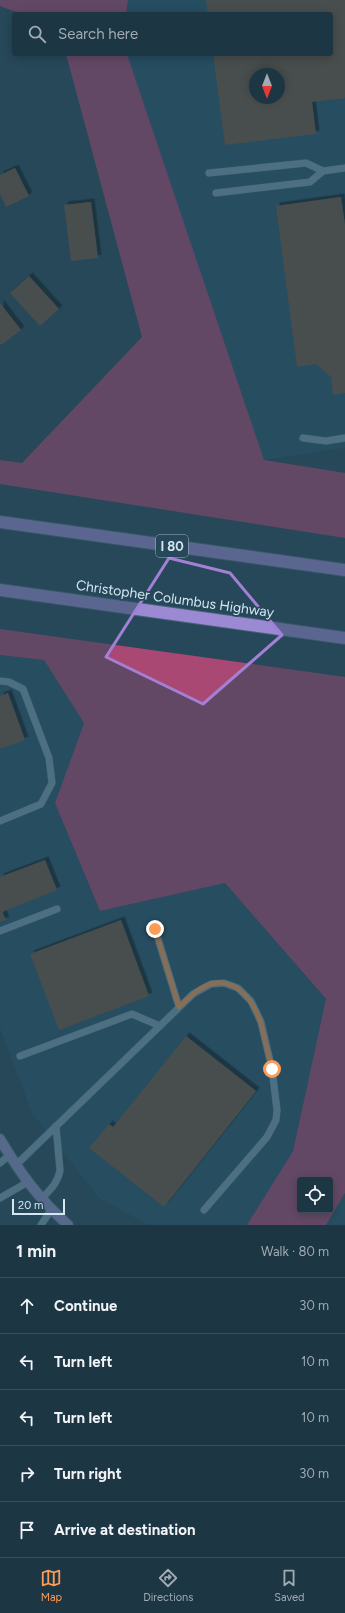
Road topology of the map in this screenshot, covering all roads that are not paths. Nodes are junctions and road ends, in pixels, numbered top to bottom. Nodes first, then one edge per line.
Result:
1 (345, 168) edge
2 (322, 171) junction
3 (209, 173) dead end
4 (216, 193) dead end
5 (303, 438) dead end
6 (345, 438) edge
7 (0, 522) edge
8 (345, 570) edge
9 (0, 590) edge
10 (345, 638) edge
11 (0, 681) edge
12 (0, 821) edge
13 (57, 909) dead end
14 (155, 929) dead end
15 (0, 931) edge
16 (179, 1007) junction
17 (160, 1026) junction
18 (20, 1056) dead end
19 (56, 1126) junction
20 (0, 1139) edge
21 (10, 1155) junction
22 (0, 1163) edge
23 (16, 1165) junction
24 (28, 1182) junction
25 (0, 1198) edge
26 (41, 1199) junction
27 (51, 1210) junction
28 (204, 1210) dead end
29 (41, 1225) edge
30 (68, 1225) edge

1 - 2 street
2 - 3 street
2 - 4 street
5 - 6 street
7 - 8 highway, I 80
9 - 10 highway, Christopher Columbus Highway
11 - 12 street
13 - 15 street
14 - 16 street
16 - 17 street
16 - 28 street
17 - 18 street
17 - 19 street
19 - 23 street
19 - 26 street
20 - 21 main road
21 - 22 street
21 - 23 main road
23 - 24 main road
24 - 25 street
24 - 26 main road
26 - 27 main road
27 - 29 street
27 - 30 main road

